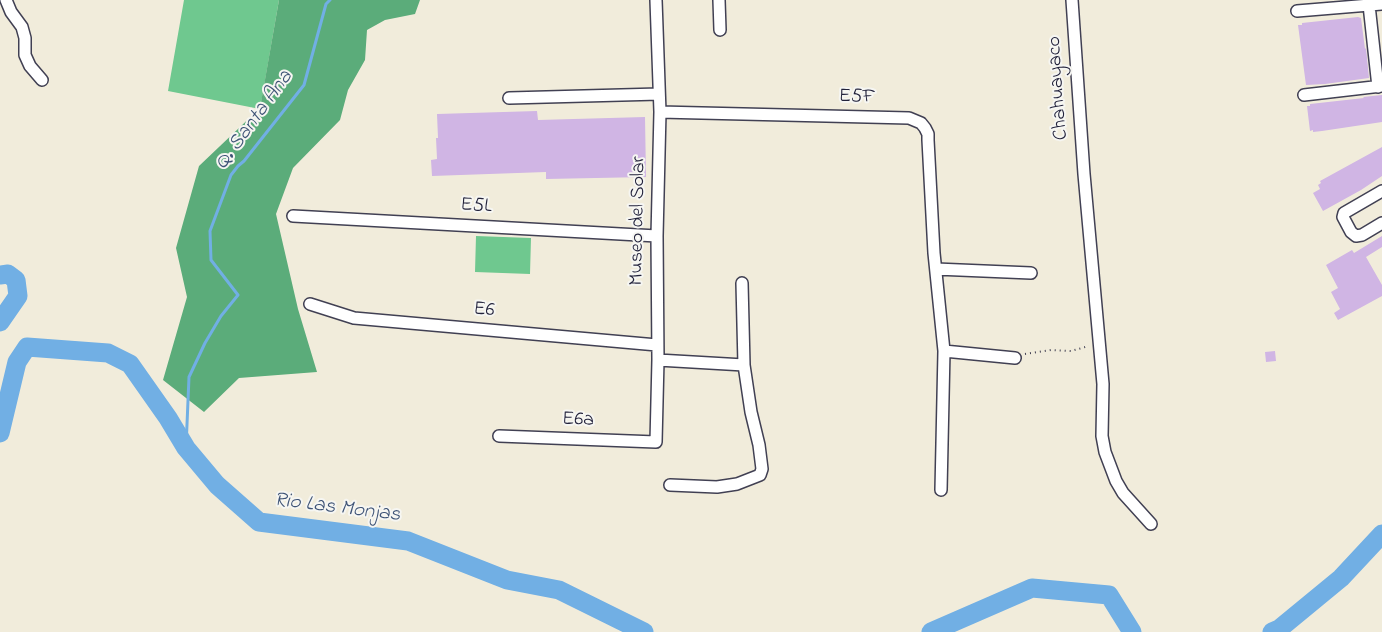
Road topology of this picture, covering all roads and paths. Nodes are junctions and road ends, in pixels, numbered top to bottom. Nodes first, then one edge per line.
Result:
1 (6, 0) edge
2 (656, 0) edge
3 (719, 0) edge
4 (1072, 0) edge
5 (1382, 4) edge
6 (1369, 5) junction
7 (1297, 11) dead end
8 (720, 30) dead end
9 (42, 80) dead end
10 (1380, 86) edge
11 (659, 94) junction
12 (1304, 95) dead end
13 (509, 98) dead end
14 (660, 112) junction
15 (1382, 191) edge
16 (293, 216) dead end
17 (1382, 223) edge
18 (657, 236) junction
19 (936, 269) junction
20 (1031, 272) dead end
21 (742, 283) dead end
22 (310, 304) dead end
23 (1098, 335) junction
24 (657, 345) junction
25 (944, 351) junction
26 (1015, 358) joint
27 (658, 360) junction
28 (744, 365) junction
29 (499, 436) dead end
30 (656, 442) joint
31 (670, 484) dead end
32 (941, 490) dead end
33 (1150, 524) dead end

1 - 9 street
2 - 11 street, Museo del Solar
3 - 8 street
4 - 23 street, Chahuayaco
5 - 6 street
6 - 7 street
6 - 10 street
10 - 12 street
11 - 13 street
11 - 14 street, Museo del Solar
14 - 18 street, Museo del Solar
14 - 19 street, E5F
15 - 17 street
16 - 18 street, E5L
18 - 24 street, Museo del Solar
19 - 20 street
19 - 25 street
21 - 28 street
22 - 24 street, E6
23 - 26 path
23 - 33 street, Chahuayaco
24 - 27 street, Museo del Solar
25 - 26 street
25 - 32 street
27 - 28 street
27 - 30 street, Museo del Solar
28 - 31 street
29 - 30 street, E6a

